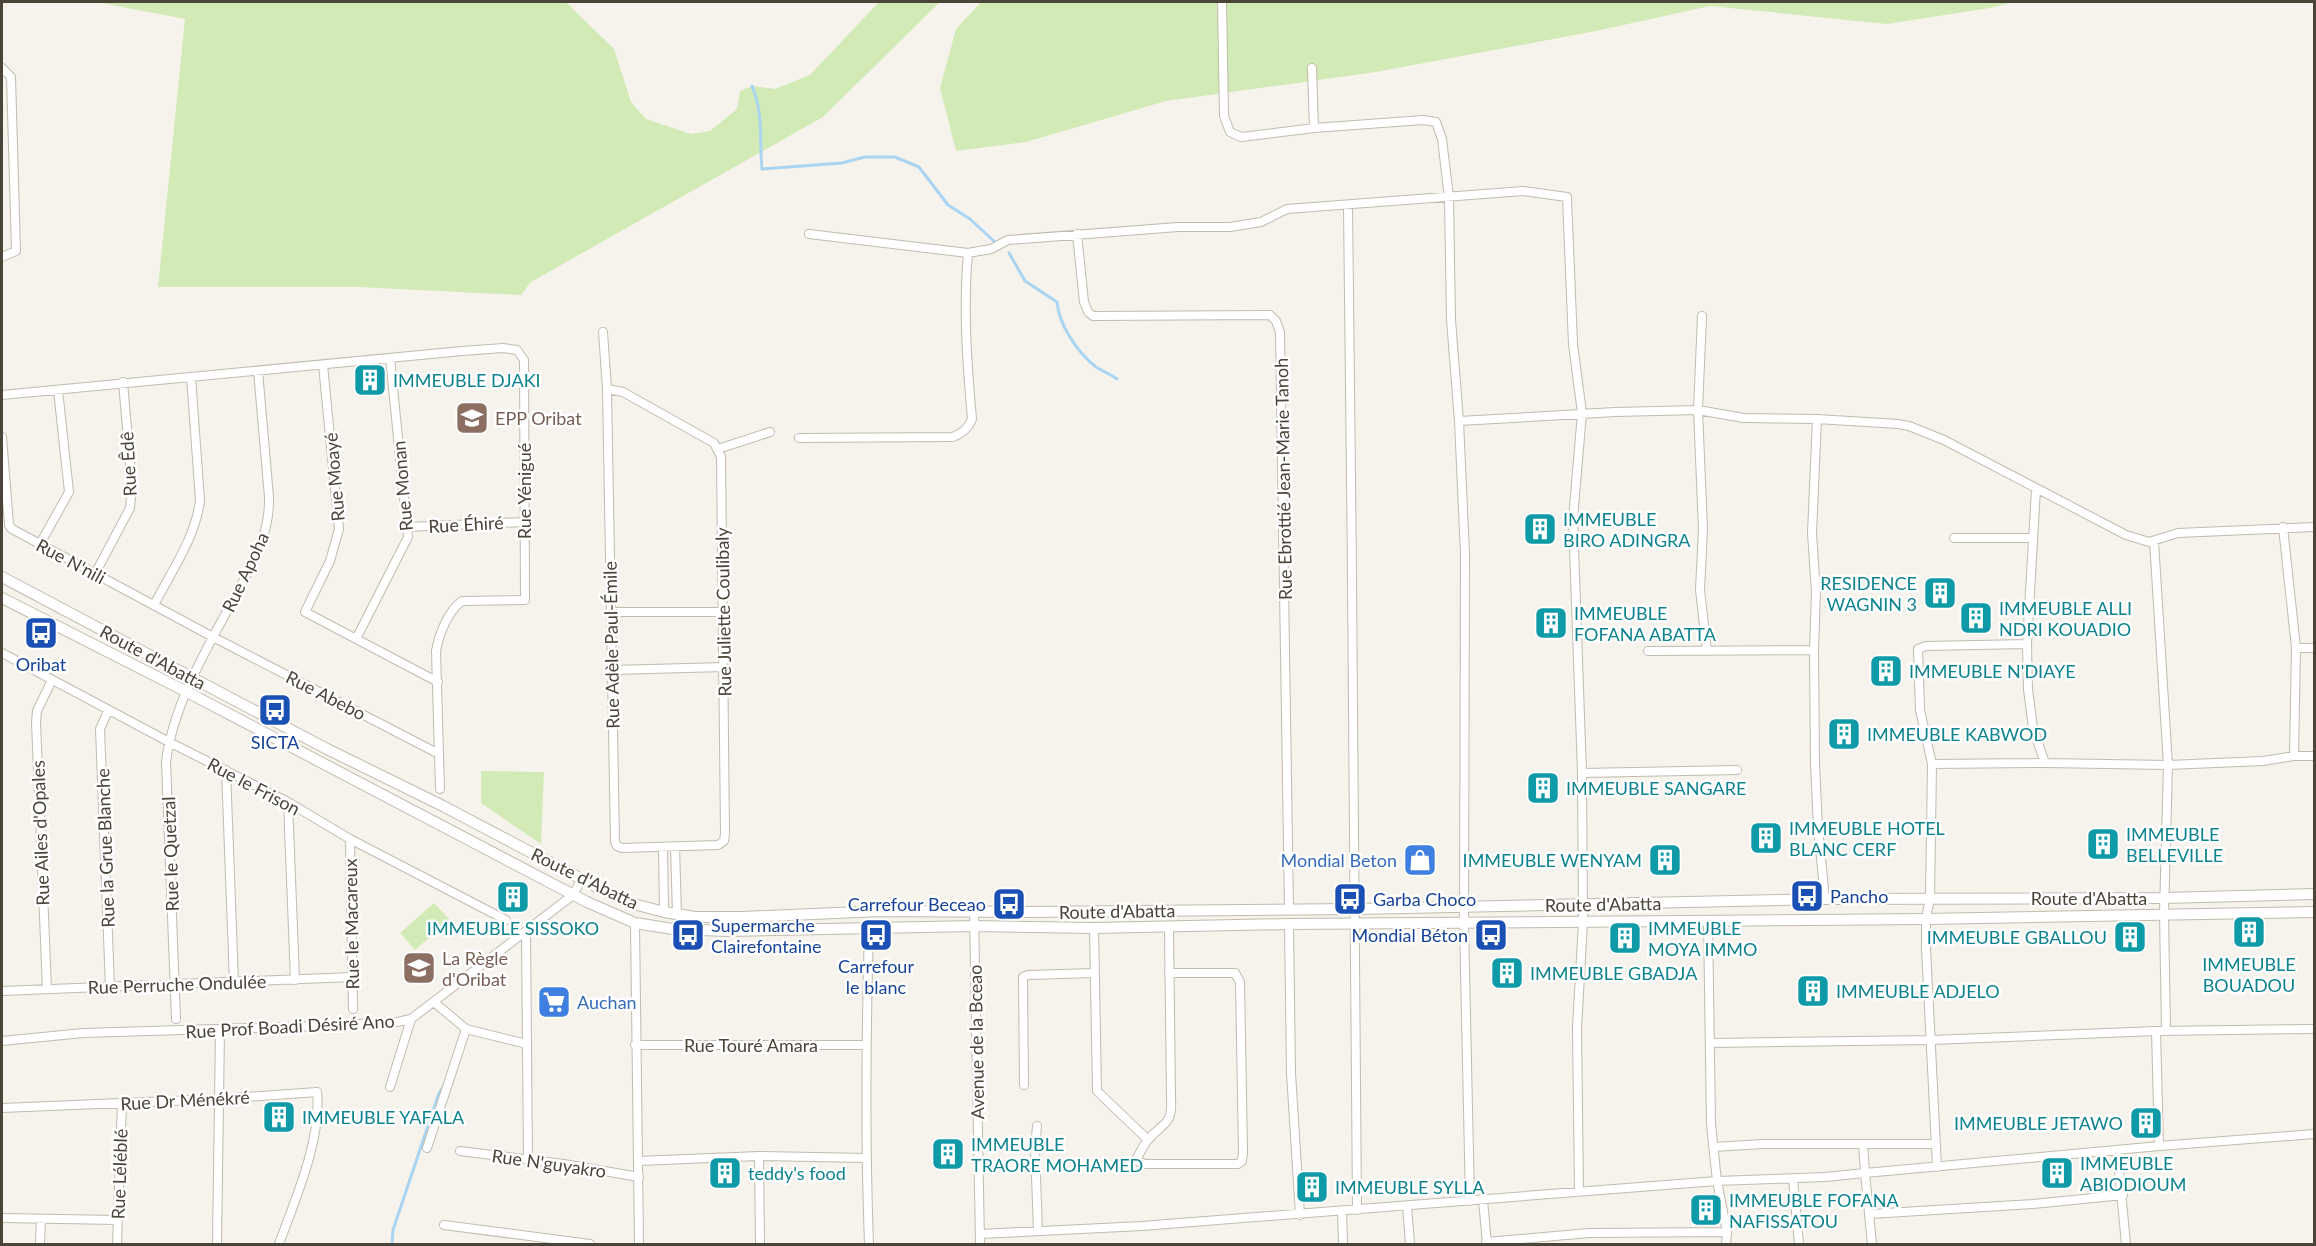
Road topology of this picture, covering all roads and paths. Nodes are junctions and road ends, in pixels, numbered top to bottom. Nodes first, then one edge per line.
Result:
1 (1222, 2) edge
2 (2, 68) edge
3 (1312, 68) dead end
4 (1314, 128) junction
5 (1449, 198) junction
6 (1348, 205) junction
7 (809, 234) dead end
8 (1077, 234) junction
9 (968, 253) junction
10 (2, 257) edge
11 (1702, 316) dead end
12 (603, 332) dead end
13 (390, 358) junction
14 (323, 365) junction
15 (258, 371) junction
16 (191, 377) junction
17 (123, 382) junction
18 (607, 389) junction
19 (58, 390) junction
20 (2, 395) edge
21 (1698, 410) junction
22 (1582, 413) junction
23 (1817, 419) junction
24 (1459, 421) junction
25 (770, 432) dead end
26 (2, 437) edge
27 (799, 438) dead end
28 (718, 449) junction
29 (2036, 489) junction
30 (524, 522) junction
31 (408, 527) junction
32 (2283, 527) junction
33 (2314, 527) edge
34 (1954, 538) dead end
35 (2032, 538) junction
36 (2154, 541) junction
37 (40, 544) junction
38 (96, 574) junction
39 (2, 577) edge
40 (2, 598) edge
41 (154, 605) junction
42 (611, 612) junction
43 (723, 612) junction
44 (213, 637) junction
45 (356, 639) junction
46 (2027, 644) junction
47 (2296, 648) junction
48 (2314, 648) edge
49 (1814, 650) junction
50 (1648, 651) dead end
51 (1707, 651) junction
52 (2, 653) edge
53 (724, 667) junction
54 (612, 670) junction
55 (193, 679) junction
56 (52, 680) junction
57 (438, 682) junction
58 (187, 692) junction
59 (108, 711) junction
60 (169, 742) junction
61 (439, 754) junction
62 (2294, 756) junction
63 (2314, 756) edge
64 (2045, 763) junction
65 (1932, 764) junction
66 (2168, 765) junction
67 (226, 770) junction
68 (1737, 770) dead end
69 (1582, 773) junction
70 (440, 789) dead end
71 (288, 802) junction
72 (350, 839) junction
73 (663, 847) junction
74 (675, 847) junction
75 (581, 880) junction
76 (2314, 894) edge
77 (573, 895) junction
78 (1930, 898) junction
79 (2164, 898) junction
80 (1825, 899) junction
81 (1583, 905) junction
82 (1464, 906) junction
83 (1289, 908) junction
84 (1357, 909) junction
85 (664, 912) junction
86 (974, 912) junction
87 (2314, 912) edge
88 (2164, 913) junction
89 (677, 914) junction
90 (1926, 919) junction
91 (506, 920) dead end
92 (1708, 920) junction
93 (1584, 922) junction
94 (635, 923) junction
95 (1289, 924) junction
96 (1464, 924) junction
97 (1357, 925) junction
98 (974, 926) junction
99 (1168, 927) junction
100 (870, 928) junction
101 (1094, 928) junction
102 (526, 932) junction
103 (1094, 973) junction
104 (1169, 973) junction
105 (352, 977) junction
106 (295, 980) junction
107 (234, 982) junction
108 (175, 985) junction
109 (110, 987) junction
110 (47, 989) junction
111 (2, 991) edge
112 (435, 1003) junction
113 (353, 1009) dead end
114 (176, 1019) dead end
115 (411, 1019) junction
116 (466, 1029) junction
117 (2314, 1029) edge
118 (220, 1030) junction
119 (2156, 1031) junction
120 (2166, 1031) junction
121 (1931, 1040) junction
122 (2, 1041) edge
123 (1711, 1043) junction
124 (527, 1044) junction
125 (635, 1045) junction
126 (866, 1045) junction
127 (1024, 1085) dead end
128 (390, 1086) dead end
129 (218, 1099) junction
130 (122, 1103) junction
131 (2, 1108) edge
132 (1036, 1126) dead end
133 (2314, 1134) edge
134 (1148, 1140) junction
135 (1863, 1144) junction
136 (1934, 1144) junction
137 (1713, 1146) junction
138 (2159, 1146) junction
139 (427, 1148) dead end
140 (2118, 1150) junction
141 (460, 1151) dead end
142 (759, 1156) junction
143 (866, 1158) junction
144 (528, 1160) junction
145 (638, 1161) junction
146 (1937, 1167) junction
147 (1865, 1173) junction
148 (639, 1177) junction
149 (1793, 1179) junction
150 (1717, 1182) junction
151 (1579, 1192) junction
152 (2122, 1195) junction
153 (1484, 1200) junction
154 (1470, 1201) junction
155 (1407, 1206) junction
156 (1357, 1210) junction
157 (1342, 1211) junction
158 (1870, 1214) junction
159 (1300, 1215) junction
160 (2, 1218) edge
161 (41, 1219) junction
162 (118, 1220) junction
163 (444, 1225) dead end
164 (1038, 1231) junction
165 (1727, 1232) junction
166 (980, 1234) junction
167 (550, 1241) edge
168 (1486, 1243) edge
169 (40, 1245) edge
170 (117, 1245) edge
171 (217, 1245) edge
172 (279, 1245) edge
173 (590, 1245) edge
174 (639, 1245) edge
175 (760, 1245) edge
176 (869, 1245) edge
177 (980, 1245) edge
178 (1342, 1245) edge
179 (1410, 1245) edge
180 (1726, 1245) edge
181 (1799, 1245) edge
182 (1872, 1245) edge
183 (2126, 1245) edge

1 - 4 street
2 - 10 street
3 - 4 street
4 - 5 street
5 - 6 street
5 - 22 street
5 - 24 street
6 - 8 street
6 - 84 street
7 - 9 street
8 - 9 street
8 - 83 street, Rue Ebrottié Jean-Marie Tanoh
9 - 27 street
11 - 21 street
12 - 18 street, Rue Adèle Paul-Émile
13 - 14 street, Rue Yénigué
13 - 30 street, Rue Yénigué
13 - 31 street, Rue Monan
14 - 15 street, Rue Yénigué
14 - 45 street, Rue Moayé
15 - 16 street
15 - 44 street, Rue Apoha
16 - 17 street
16 - 41 street
17 - 19 street
17 - 38 street, Rue Êdê
18 - 28 street
18 - 42 street, Rue Adèle Paul-Émile
19 - 20 street
19 - 37 street
21 - 22 street
21 - 23 street
21 - 51 street
22 - 24 street
22 - 69 street
23 - 29 street
23 - 49 street
24 - 82 street
25 - 28 street
26 - 37 street, Rue N'nili
28 - 43 street, Rue Juliette Coulibaly
29 - 35 street
29 - 36 street
30 - 31 street, Rue Éhiré
30 - 57 street, Rue Yénigué
31 - 45 street, Rue Monan
32 - 33 street
32 - 36 street
32 - 47 street
34 - 35 street
35 - 46 street
36 - 66 street
37 - 38 street, Rue N'nili
38 - 41 street, Rue N'nili
39 - 55 street, Route d'Abatta
40 - 58 street, Route d'Abatta
41 - 44 street, Rue N'nili
42 - 43 street
42 - 54 street, Rue Adèle Paul-Émile
43 - 53 street, Rue Juliette Coulibaly
44 - 55 street, Rue Apoha
44 - 61 street, Rue Abebo
45 - 57 street, Rue Moayé
46 - 64 street
46 - 65 street
47 - 48 street
47 - 62 street
49 - 51 street
49 - 80 street
50 - 51 street
52 - 56 street, Rue le Frison
53 - 54 street
53 - 74 street, Rue Juliette Coulibaly
54 - 73 street, Rue Adèle Paul-Émile
55 - 58 street, Rue Apoha
55 - 75 street, Route d'Abatta
56 - 59 street, Rue le Frison
56 - 110 street, Rue Ailes d'Opales
57 - 61 street, Rue Yénigué
58 - 60 street, Rue le Quetzal
58 - 77 street, Route d'Abatta
59 - 60 street, Rue le Frison
59 - 109 street, Rue la Grue Blanche
60 - 67 street, Rue le Frison
60 - 108 street, Rue le Quetzal
61 - 70 street, Rue Yénigué
62 - 63 street
62 - 66 street
64 - 65 street
64 - 66 street
65 - 78 street
66 - 79 street
67 - 71 street, Rue le Frison
67 - 107 street
68 - 69 street
69 - 81 street
71 - 72 street, Rue le Frison
71 - 106 street
72 - 91 street, Rue le Frison
72 - 105 street, Rue le Macareux
73 - 74 street, Rue Juliette Coulibaly
73 - 85 street
74 - 89 street
75 - 77 street
75 - 85 street, Route d'Abatta
76 - 79 street, Route d'Abatta
77 - 94 street, Route d'Abatta
77 - 102 street, Rue Prof Boadi Désiré Ano
78 - 79 street, Route d'Abatta
78 - 80 street, Route d'Abatta
78 - 90 street
79 - 88 street
80 - 81 street, Route d'Abatta
81 - 82 street, Route d'Abatta
81 - 93 street
82 - 84 street, Route d'Abatta
82 - 96 street
83 - 84 street, Route d'Abatta
83 - 86 street, Route d'Abatta
84 - 97 street
85 - 89 street, Route d'Abatta
86 - 89 street, Route d'Abatta
86 - 98 street, Avenue de la Bceao
87 - 88 street, Route d'Abatta
88 - 90 street, Route d'Abatta
88 - 120 street
90 - 92 street, Route d'Abatta
90 - 121 street
92 - 93 street, Route d'Abatta
92 - 123 street
93 - 96 street, Route d'Abatta
93 - 151 street
94 - 100 street, Route d'Abatta
94 - 125 street
95 - 97 street, Route d'Abatta
95 - 99 street, Route d'Abatta
95 - 159 street
96 - 97 street, Route d'Abatta
96 - 154 street
97 - 156 street
98 - 100 street, Route d'Abatta
98 - 101 street, Route d'Abatta
98 - 166 street, Avenue de la Bceao
99 - 101 street, Route d'Abatta
99 - 104 street
100 - 126 street
101 - 103 street
102 - 112 street, Rue Prof Boadi Désiré Ano
102 - 124 street
103 - 127 street
103 - 134 street
104 - 134 street
104 - 134 street
105 - 106 street, Rue Perruche Ondulée
105 - 113 street, Rue le Macareux
106 - 107 street, Rue Perruche Ondulée
107 - 108 street, Rue Perruche Ondulée
108 - 109 street, Rue Perruche Ondulée
108 - 114 street, Rue le Quetzal
109 - 110 street, Rue Perruche Ondulée
110 - 111 street, Rue Perruche Ondulée
112 - 115 street, Rue Prof Boadi Désiré Ano
112 - 116 street
115 - 118 street, Rue Prof Boadi Désiré Ano
115 - 128 street
116 - 124 street
116 - 139 street
117 - 120 street
118 - 122 street, Rue Prof Boadi Désiré Ano
118 - 129 street
119 - 120 street
119 - 121 street
119 - 138 street
121 - 123 street
121 - 136 street
123 - 137 street
124 - 144 street
125 - 126 street, Rue Touré Amara
125 - 145 street
126 - 143 street
129 - 130 street, Rue Dr Ménékré
129 - 171 street
129 - 172 street, Rue Dr Ménékré
130 - 131 street, Rue Dr Ménékré
130 - 162 street, Rue Léléblé
132 - 164 street
133 - 138 street
135 - 136 street
135 - 137 street
135 - 147 street
136 - 146 street
137 - 150 street
138 - 140 street
140 - 146 street
140 - 152 street
141 - 144 street, Rue N'guyakro
142 - 143 street
142 - 145 street
142 - 175 street
143 - 176 street
144 - 148 street, Rue N'guyakro
145 - 148 street
146 - 147 street
147 - 149 street
147 - 158 street
148 - 174 street
149 - 150 street
149 - 181 street
150 - 151 street
150 - 165 street
151 - 153 street
152 - 158 street
152 - 183 street
153 - 154 street
153 - 168 street
154 - 155 street
155 - 156 street
155 - 179 street
156 - 157 street
157 - 159 street
157 - 178 street
158 - 182 street
159 - 164 street
160 - 161 street
161 - 162 street
161 - 169 street
162 - 170 street, Rue Léléblé
163 - 167 street
164 - 166 street
165 - 168 street
165 - 180 street
166 - 177 street, Avenue de la Bceao
167 - 173 street

